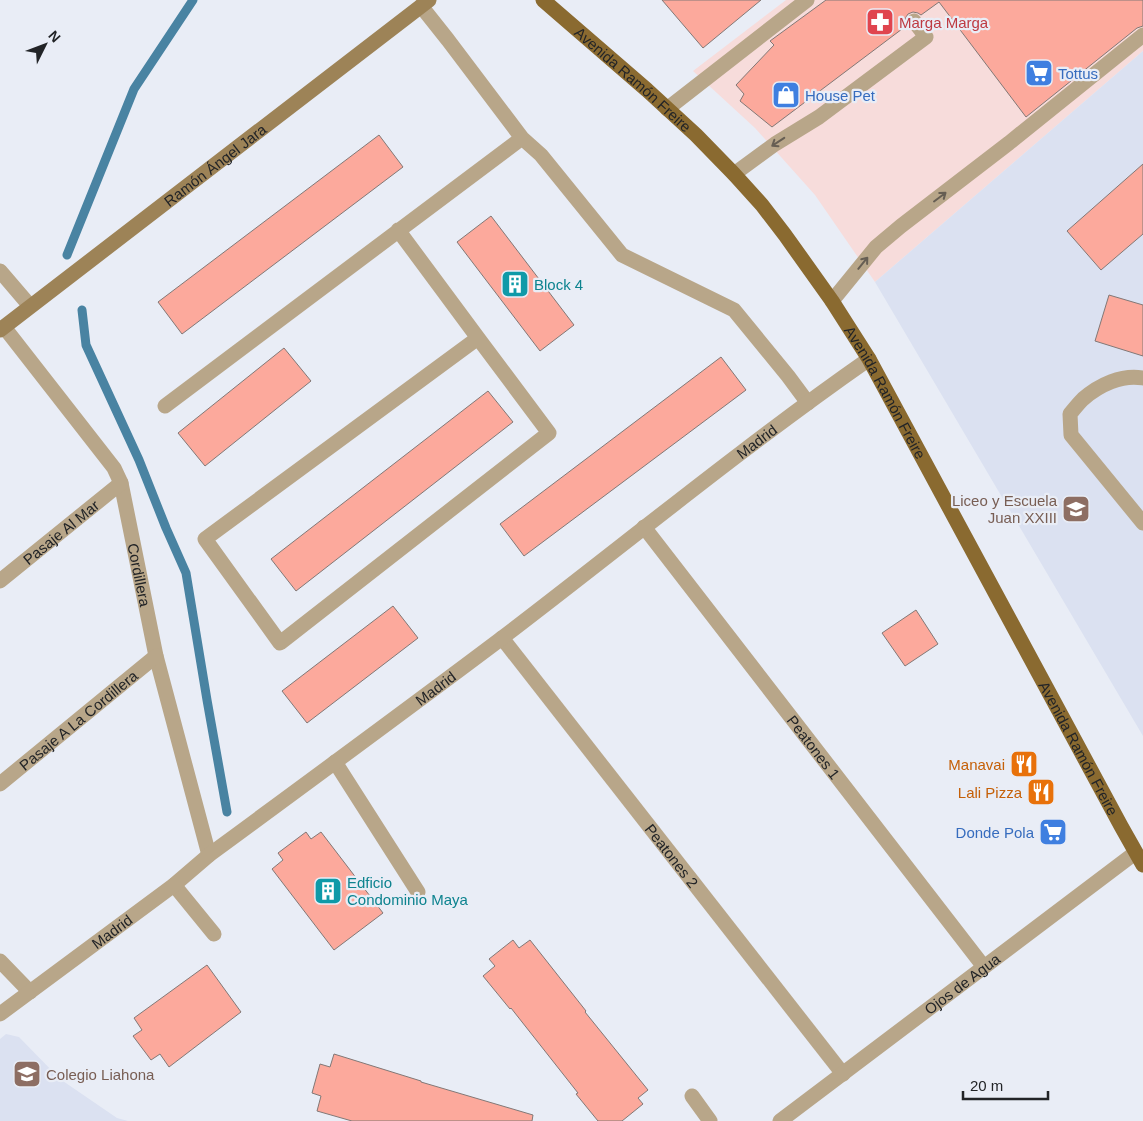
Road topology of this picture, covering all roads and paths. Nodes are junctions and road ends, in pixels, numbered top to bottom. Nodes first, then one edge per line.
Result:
1 (543, 0) edge
2 (807, 0) edge
3 (425, 3) edge
4 (914, 21) dead end
5 (1143, 35) edge
6 (667, 109) junction
7 (522, 138) junction
8 (734, 174) junction
9 (398, 230) junction
10 (0, 271) edge
11 (832, 301) junction
12 (30, 306) junction
13 (2, 328) edge
14 (478, 338) junction
15 (869, 359) junction
16 (1143, 378) edge
17 (808, 402) junction
18 (165, 406) dead end
19 (121, 483) junction
20 (1143, 523) edge
21 (644, 527) junction
22 (0, 581) edge
23 (502, 638) junction
24 (156, 656) junction
25 (335, 762) junction
26 (0, 784) edge
27 (210, 855) junction
28 (1140, 855) edge
29 (174, 885) junction
30 (418, 892) dead end
31 (214, 934) dead end
32 (0, 961) edge
33 (984, 966) junction
34 (30, 992) junction
35 (0, 1014) edge
36 (843, 1074) junction
37 (692, 1096) dead end
38 (710, 1121) edge
39 (780, 1121) edge

1 - 6 main road, Avenida Ramón Freire
2 - 6 street
3 - 7 street
3 - 12 main road, Ramón Ángel Jara
4 -> 8 street
11 -> 5 street
6 - 8 main road, Avenida Ramón Freire
7 - 9 street
7 - 17 street
8 - 11 main road, Avenida Ramón Freire
9 - 14 street
9 - 18 street
10 - 12 street
11 - 15 main road, Avenida Ramón Freire
12 - 13 main road, Ramón Ángel Jara
13 - 19 street, Cordillera
14 - 14 street
15 - 17 street, Madrid
15 - 28 main road, Avenida Ramón Freire
16 - 20 street
17 - 21 street, Madrid
19 - 22 street, Pasaje Al Mar
19 - 24 street, Cordillera
21 - 23 street, Madrid
21 - 33 street, Peatones 1
23 - 25 street, Madrid
23 - 36 street, Peatones 2
24 - 26 street, Pasaje A La Cordillera
24 - 27 street, Cordillera
25 - 27 street, Madrid
25 - 30 street
27 - 29 street, Madrid
28 - 33 street, Ojos de Agua
29 - 31 street
29 - 34 street, Madrid
32 - 34 street
33 - 36 street, Ojos de Agua
34 - 35 street, Madrid
36 - 39 street, Ojos de Agua
37 - 38 street

